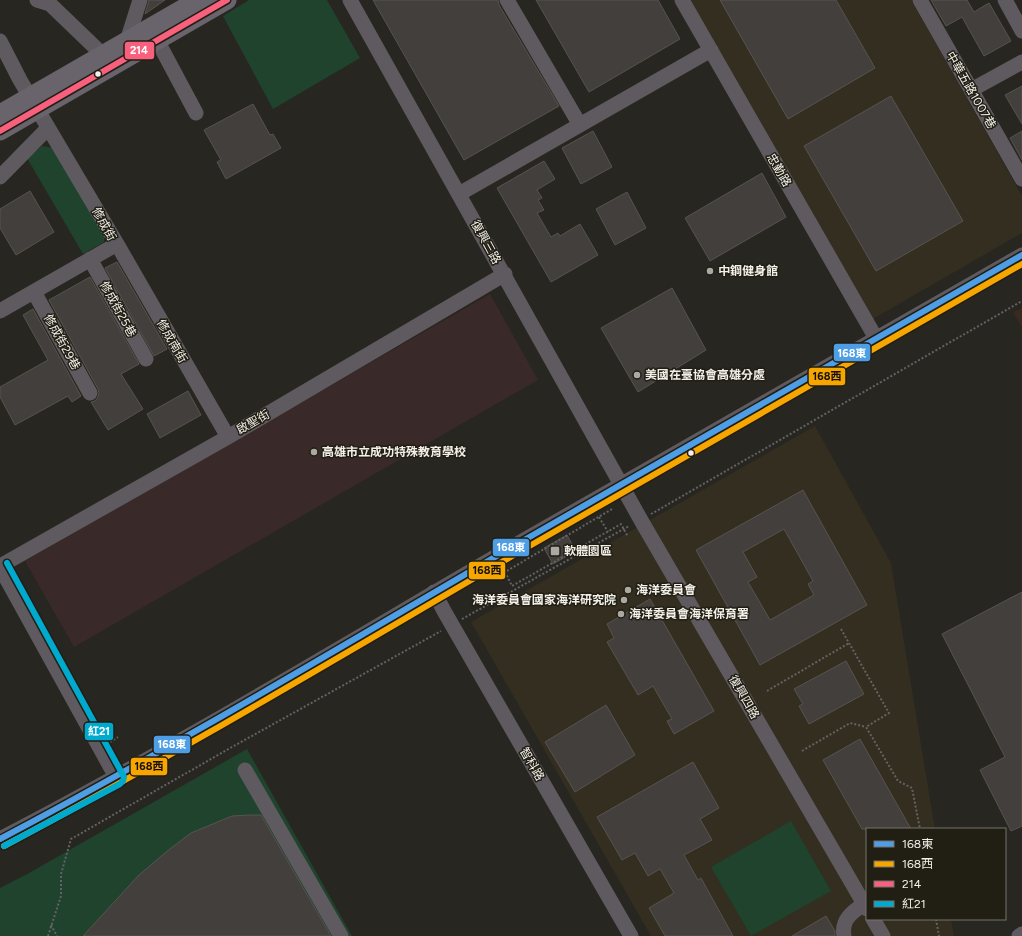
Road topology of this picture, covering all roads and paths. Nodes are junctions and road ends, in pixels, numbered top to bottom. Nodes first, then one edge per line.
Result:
1 (37, 0) edge
2 (140, 0) edge
3 (198, 0) edge
4 (226, 0) edge
5 (350, 0) edge
6 (508, 0) edge
7 (682, 0) edge
8 (920, 0) edge
9 (1005, 0) edge
10 (1022, 31) edge
11 (157, 40) junction
12 (0, 41) edge
13 (127, 41) junction
14 (711, 50) junction
15 (103, 55) junction
16 (1022, 62) edge
17 (971, 90) junction
18 (34, 103) junction
19 (196, 113) dead end
20 (0, 114) edge
21 (580, 125) junction
22 (48, 128) junction
23 (0, 131) edge
24 (0, 177) edge
25 (1022, 179) edge
26 (459, 194) junction
27 (117, 244) junction
28 (1022, 255) edge
29 (90, 259) junction
30 (504, 274) junction
31 (34, 292) junction
32 (1022, 301) edge
33 (0, 311) edge
34 (877, 340) junction
35 (146, 359) dead end
36 (90, 393) dead end
37 (228, 437) junction
38 (622, 484) junction
39 (663, 508) dead end
40 (612, 509) dead end
41 (599, 517) junction
42 (624, 529) junction
43 (608, 532) junction
44 (628, 537) dead end
45 (0, 566) edge
46 (434, 592) junction
47 (474, 613) dead end
48 (841, 630) dead end
49 (436, 634) dead end
50 (849, 643) junction
51 (767, 690) dead end
52 (866, 727) junction
53 (802, 750) dead end
54 (245, 770) dead end
55 (116, 777) junction
56 (920, 828) edge
57 (0, 839) edge
58 (866, 907) edge
59 (874, 920) edge
60 (936, 920) edge
61 (51, 925) junction
62 (1022, 934) edge
63 (48, 936) edge
64 (57, 936) edge
65 (341, 936) edge
66 (631, 936) edge
67 (844, 936) edge
68 (883, 936) edge
69 (939, 936) edge
70 (1019, 936) edge

1 - 15 street
2 - 13 street
3 - 13 main road
4 - 11 main road
5 - 26 street, 復興三路
6 - 21 street
7 - 14 street, 忠勤路
8 - 17 street, 中華五路1007巷
9 - 10 street
11 - 18 main road
11 - 19 street
12 - 18 street, 修成街
13 - 15 main road
14 - 21 street
14 - 34 street, 忠勤路
15 - 18 main road
16 - 17 street
17 - 25 street, 中華五路1007巷
18 - 20 main road
18 - 22 street, 修成街
18 - 23 main road
21 - 26 street
22 - 24 street
22 - 27 street, 修成街
26 - 30 street, 復興三路
27 - 29 street, 修成街
27 - 37 street, 修成南街
28 - 34 street
29 - 31 street, 修成街
29 - 35 street, 修成街25巷
30 - 37 street, 啟聖街
30 - 38 street, 復興三路
31 - 33 street, 修成街
31 - 36 street, 修成街29巷
32 - 39 path
34 - 38 street
37 - 45 street, 啟聖街
38 - 46 street
38 - 58 street, 復興四路
40 - 41 path
41 - 43 path
41 - 43 path
42 - 43 path
42 - 44 path
42 - 47 path
45 - 55 street
46 - 55 street
46 - 66 street, 智科路
48 - 50 path
49 - 61 path
50 - 51 path
50 - 52 path
52 - 53 path
52 - 56 path
54 - 65 street
55 - 57 street
58 - 67 street
59 - 68 street
60 - 69 path
61 - 63 path
61 - 64 path
62 - 70 street

